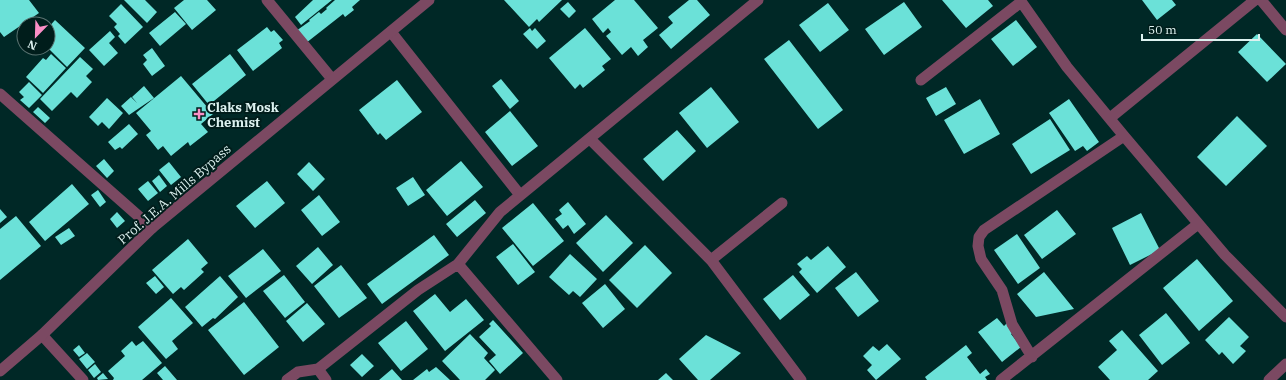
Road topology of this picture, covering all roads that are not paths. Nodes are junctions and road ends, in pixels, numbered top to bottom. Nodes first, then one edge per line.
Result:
1 (267, 0) edge
2 (429, 0) edge
3 (758, 0) edge
4 (1255, 0) edge
5 (1260, 0) edge
6 (1020, 1) edge
7 (1286, 30) edge
8 (391, 32) junction
9 (332, 79) junction
10 (921, 80) dead end
11 (0, 94) edge
12 (1110, 118) junction
13 (1124, 136) junction
14 (590, 139) junction
15 (520, 195) junction
16 (782, 203) dead end
17 (1198, 224) junction
18 (152, 228) junction
19 (711, 260) junction
20 (458, 264) junction
21 (1286, 316) edge
22 (42, 335) junction
23 (1032, 357) junction
24 (1286, 364) edge
25 (318, 369) junction
26 (0, 371) edge
27 (83, 380) edge
28 (288, 380) edge
29 (326, 380) edge
30 (557, 380) edge
31 (801, 380) edge
32 (1001, 380) edge
33 (1269, 380) edge

1 - 9 street
2 - 8 street, Prof. J.E.A. Mills Bypass
3 - 14 street
4 - 12 street
5 - 7 street
6 - 10 street
6 - 12 street
8 - 9 street, Prof. J.E.A. Mills Bypass
8 - 15 street
9 - 18 street, Prof. J.E.A. Mills Bypass
11 - 18 street
12 - 13 street
13 - 17 street
13 - 23 street
14 - 15 street
14 - 19 street
15 - 20 street
16 - 19 street
17 - 21 street
17 - 23 street
18 - 22 street, Prof. J.E.A. Mills Bypass
19 - 31 street
20 - 25 street
20 - 30 street
22 - 26 street, Prof. J.E.A. Mills Bypass
22 - 27 street
23 - 32 street
24 - 33 street
25 - 28 street
25 - 29 street

